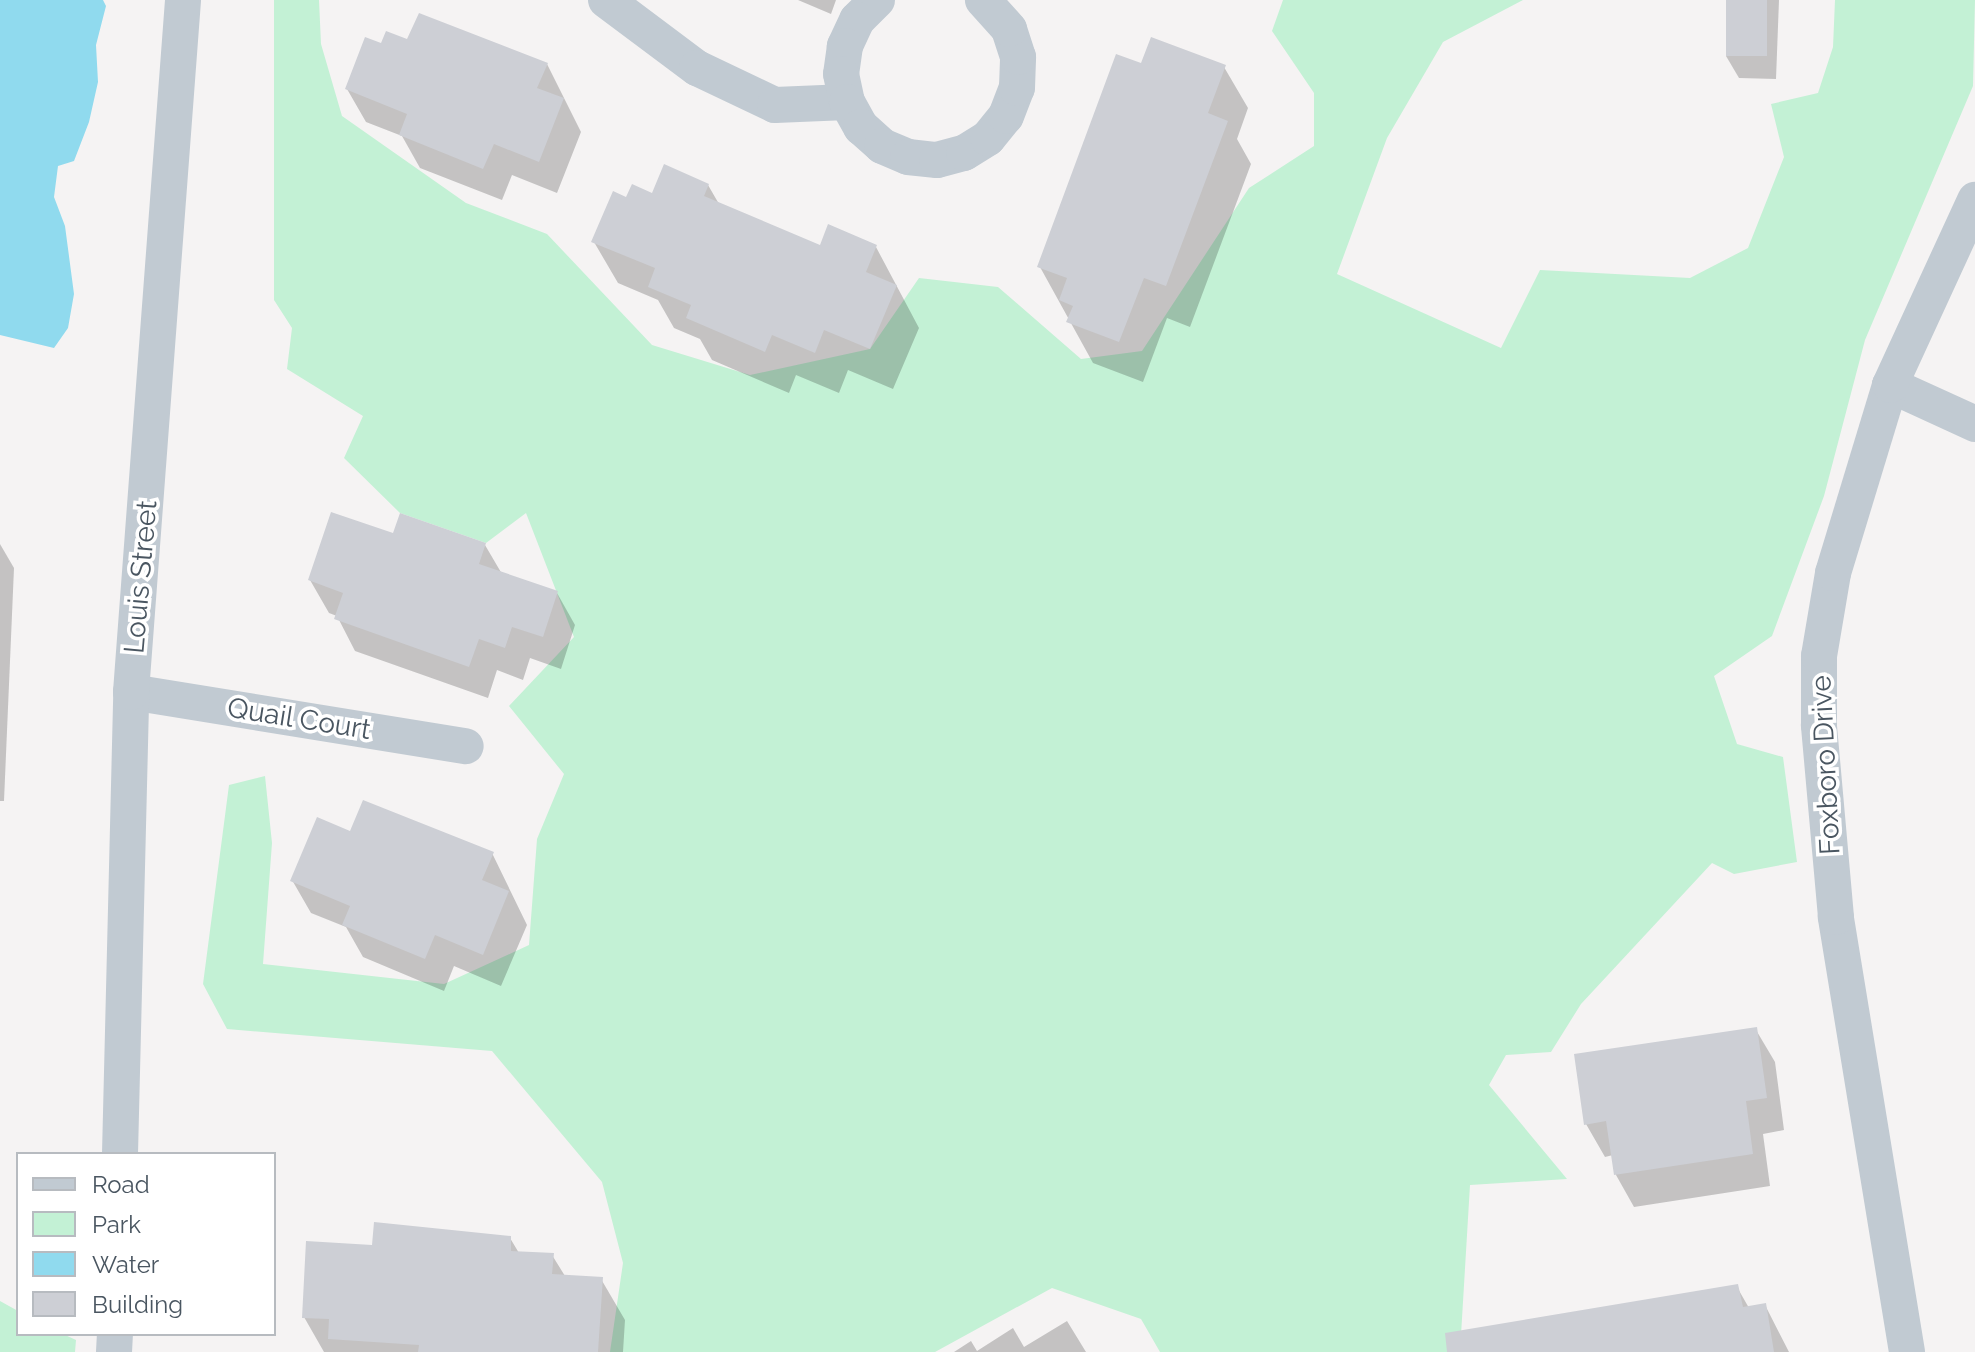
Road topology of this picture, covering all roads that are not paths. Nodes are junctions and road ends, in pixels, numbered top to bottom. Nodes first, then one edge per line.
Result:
1 (183, 0) edge
2 (606, 0) edge
3 (877, 0) edge
4 (983, 0) edge
5 (847, 102) junction
6 (1975, 200) edge
7 (1890, 385) junction
8 (1975, 424) edge
9 (131, 692) junction
10 (466, 746) dead end
11 (120, 1152) edge
12 (1907, 1352) edge

1 - 9 street, Louis Street
2 - 5 street
3 - 5 street
4 - 5 street
6 - 7 street, Foxboro Drive
7 - 8 street
7 - 12 street, Foxboro Drive
9 - 10 street, Quail Court
9 - 11 street, Louis Street

